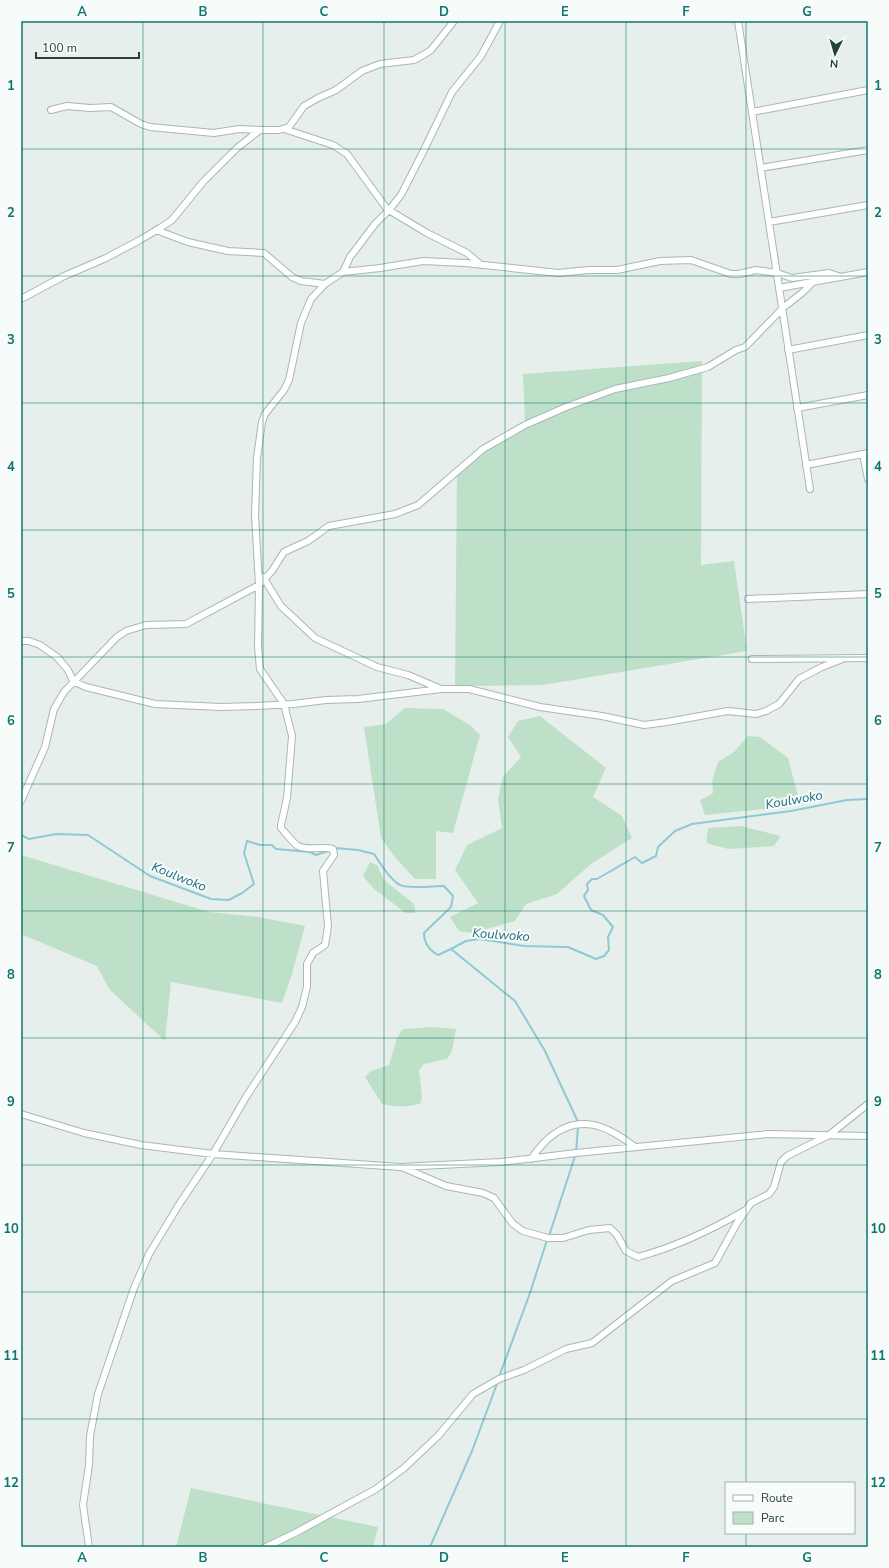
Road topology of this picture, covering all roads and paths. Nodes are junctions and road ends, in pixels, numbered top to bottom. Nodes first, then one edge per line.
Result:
1 (454, 21) edge
2 (500, 21) edge
3 (738, 21) edge
4 (868, 90) edge
5 (51, 110) dead end
6 (752, 112) junction
7 (284, 129) junction
8 (260, 130) junction
9 (868, 150) edge
10 (761, 168) junction
11 (868, 205) edge
12 (389, 210) junction
13 (769, 222) junction
14 (156, 230) junction
15 (482, 265) junction
16 (343, 272) junction
17 (868, 272) edge
18 (777, 273) junction
19 (828, 273) junction
20 (841, 276) junction
21 (813, 282) junction
22 (324, 284) junction
23 (779, 288) junction
24 (21, 299) edge
25 (782, 309) junction
26 (868, 335) edge
27 (788, 350) junction
28 (868, 395) edge
29 (797, 408) junction
30 (866, 454) edge
31 (806, 465) junction
32 (868, 479) edge
33 (810, 489) dead end
34 (258, 569) junction
35 (264, 579) junction
36 (259, 585) junction
37 (868, 594) edge
38 (748, 599) dead end
39 (21, 641) edge
40 (845, 658) junction
41 (868, 658) edge
42 (752, 659) dead end
43 (73, 681) junction
44 (441, 689) junction
45 (284, 704) junction
46 (21, 801) edge
47 (868, 1104) edge
48 (21, 1114) edge
49 (829, 1135) junction
50 (868, 1136) edge
51 (635, 1147) junction
52 (213, 1154) junction
53 (531, 1159) junction
54 (400, 1167) junction
55 (746, 1210) junction
56 (89, 1547) edge
57 (266, 1547) edge

1 - 7 street
2 - 12 street
3 - 6 street
4 - 6 street
5 - 8 street
6 - 10 street
7 - 8 street
7 - 12 street
8 - 14 street
9 - 10 street
10 - 13 street
11 - 13 street
12 - 15 street
12 - 16 street
13 - 18 street
14 - 22 street
14 - 24 street
15 - 16 street
15 - 18 street
16 - 22 street
17 - 20 street
18 - 19 street
18 - 23 street
19 - 20 street
19 - 21 street
20 - 21 street
21 - 23 street
21 - 25 street
22 - 34 street
23 - 25 street
25 - 27 street
25 - 35 street
26 - 27 street
27 - 29 street
28 - 29 street
29 - 31 street
30 - 31 street
30 - 32 street
31 - 33 street
34 - 35 street
34 - 36 street
35 - 36 street
35 - 44 street
36 - 43 street
36 - 45 street
37 - 38 street
39 - 43 street
40 - 41 street
40 - 42 street
40 - 44 street
43 - 45 street
43 - 46 street
44 - 45 street
45 - 52 street
47 - 49 street
48 - 52 street
49 - 50 street
49 - 51 street
49 - 55 street
51 - 53 street
51 - 53 street
52 - 54 street
52 - 56 street
53 - 54 street
54 - 55 street
55 - 57 street

